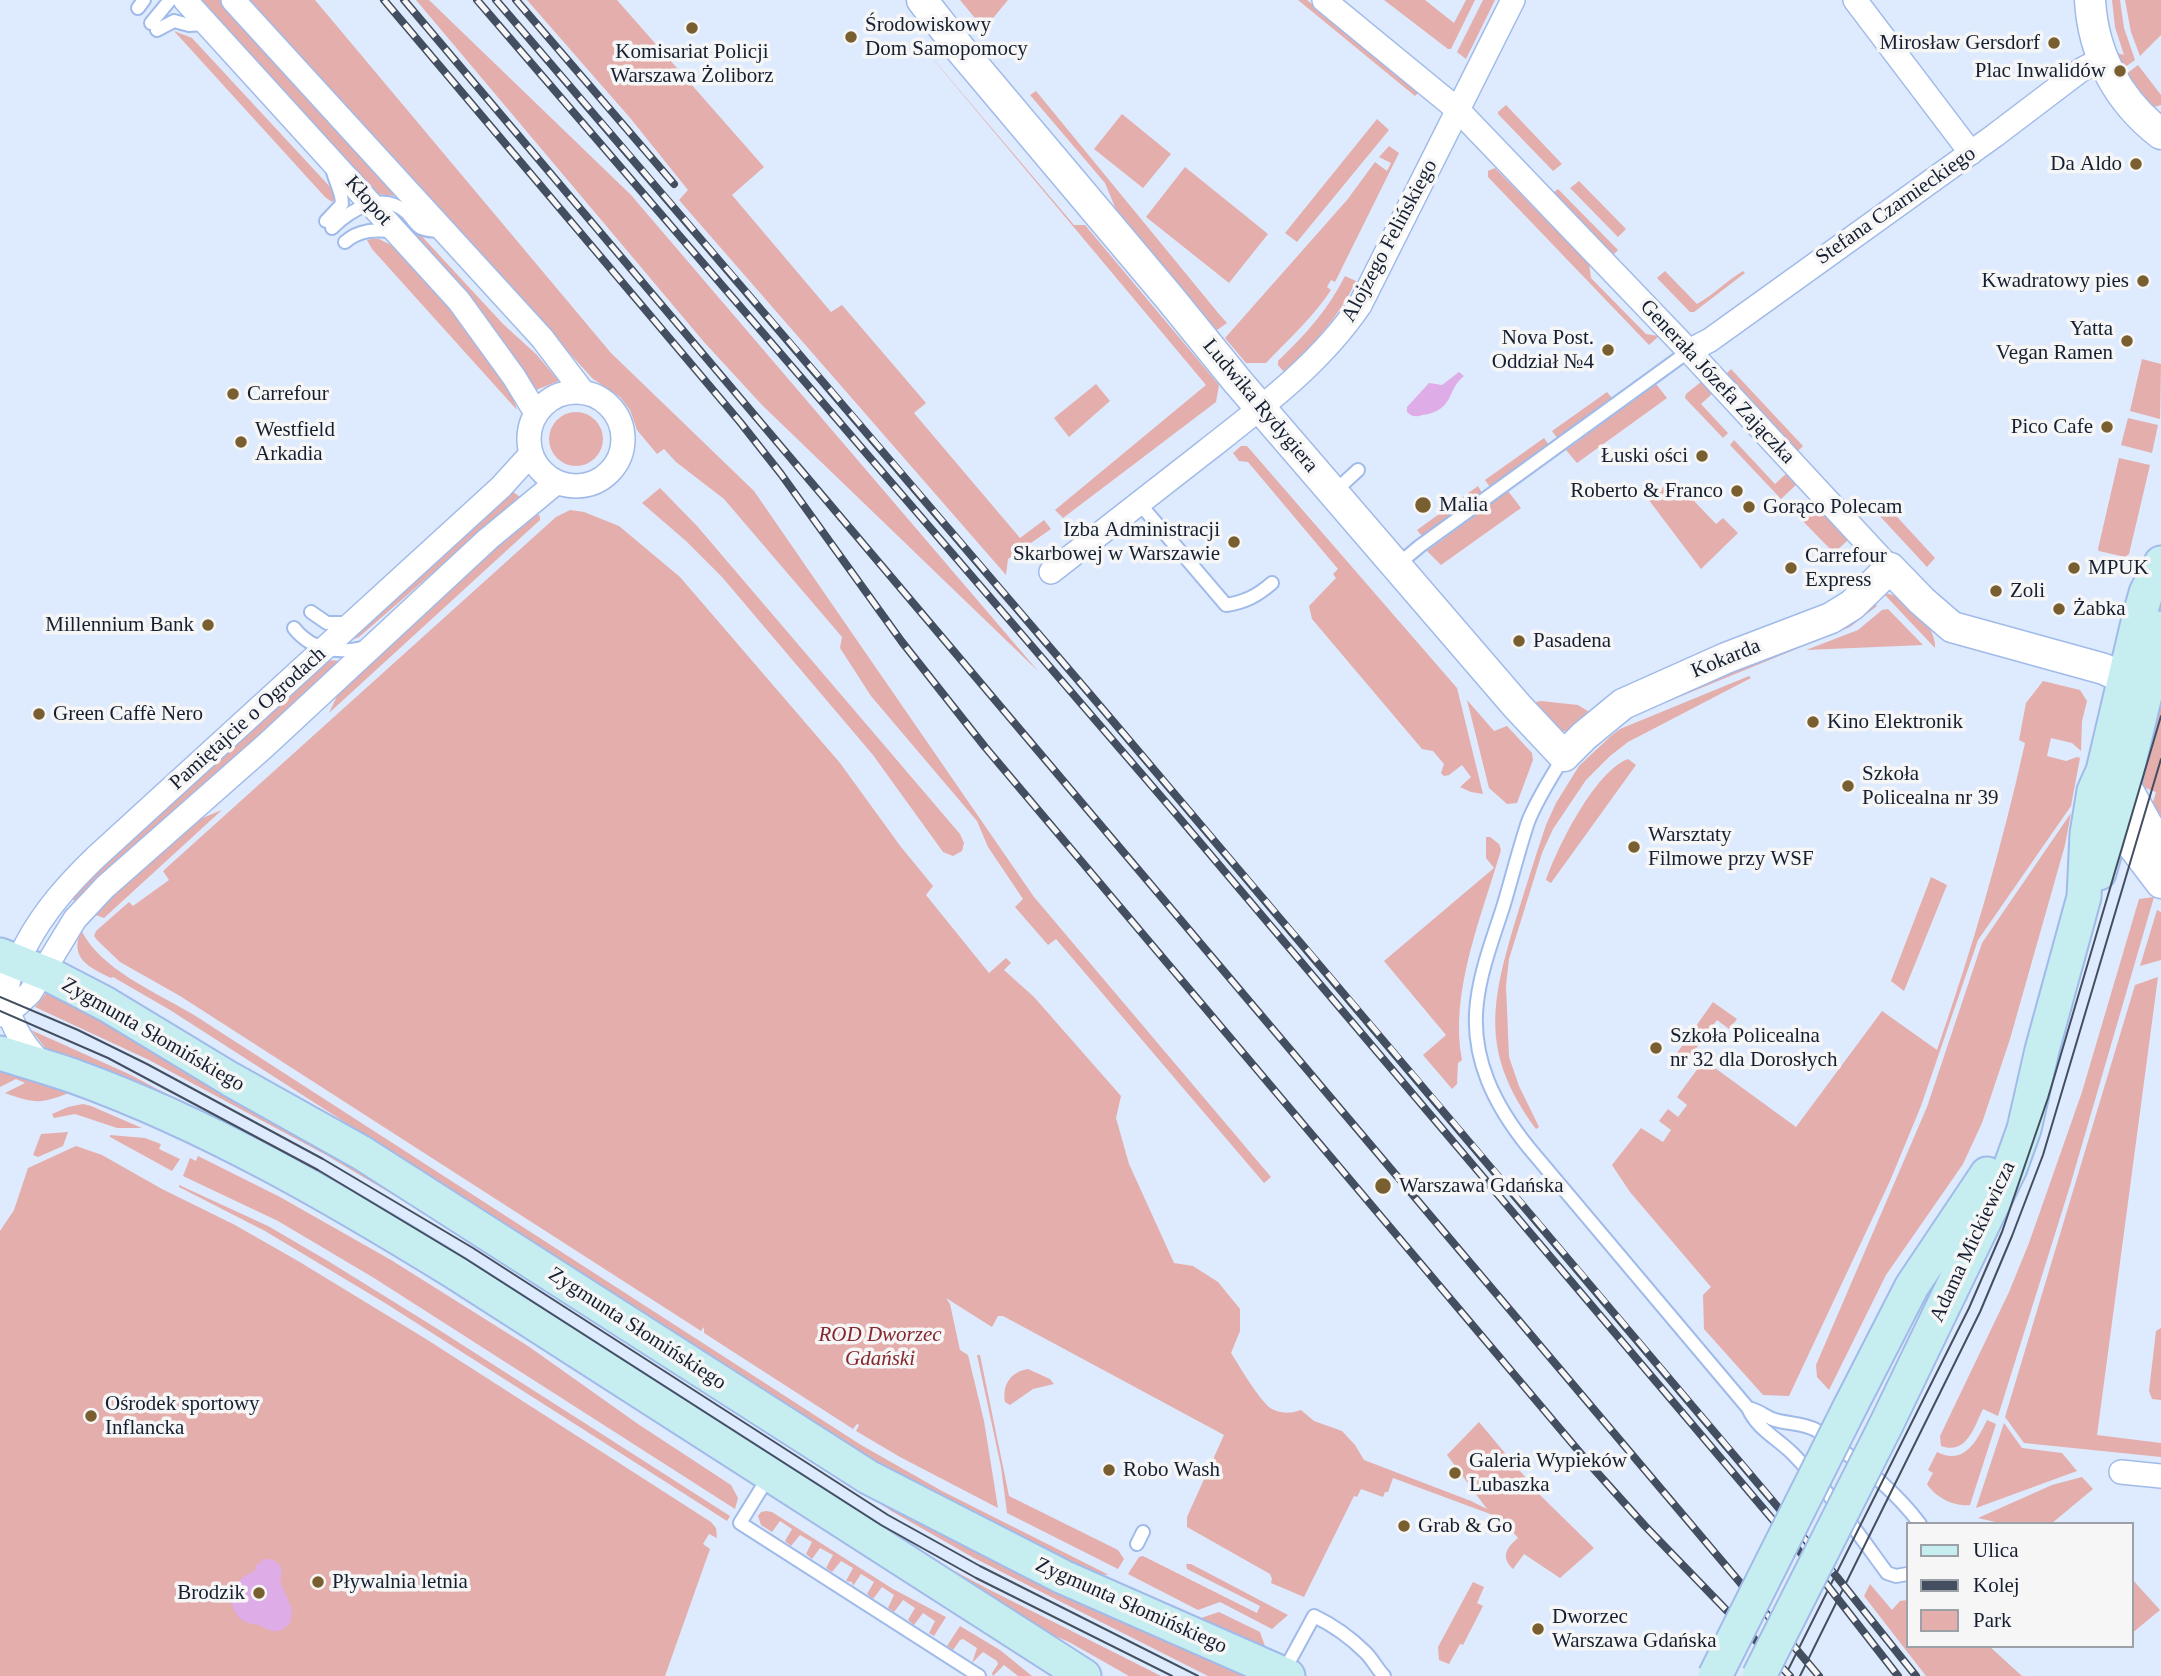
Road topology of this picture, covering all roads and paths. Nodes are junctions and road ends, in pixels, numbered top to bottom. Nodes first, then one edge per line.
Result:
1 (170, 0) edge
2 (185, 0) edge
3 (233, 0) edge
4 (910, 0) edge
5 (922, 0) edge
6 (1324, 0) edge
7 (1513, 0) edge
8 (1855, 0) edge
9 (2090, 0) edge
10 (206, 24) junction
11 (961, 50) junction
12 (2102, 59) junction
13 (1458, 110) junction
14 (2161, 134) edge
15 (1971, 153) junction
16 (331, 160) junction
17 (370, 203) junction
18 (396, 231) junction
19 (445, 232) junction
20 (345, 242) dead end
21 (1689, 351) junction
22 (583, 392) junction
23 (1260, 408) junction
24 (536, 413) junction
25 (531, 454) junction
26 (1358, 470) dead end
27 (557, 482) junction
28 (1333, 493) junction
29 (1139, 503) junction
30 (2161, 563) edge
31 (1395, 566) junction
32 (1890, 568) junction
33 (1051, 572) dead end
34 (1272, 583) dead end
35 (311, 612) dead end
36 (353, 623) junction
37 (294, 628) dead end
38 (2161, 628) edge
39 (374, 645) junction
40 (324, 649) junction
41 (2134, 690) junction
42 (1564, 756) junction
43 (2114, 777) junction
44 (2115, 818) junction
45 (2161, 850) edge
46 (2161, 883) edge
47 (2084, 897) junction
48 (20, 963) edge
49 (5, 1012) edge
50 (2042, 1051) junction
51 (0, 1053) edge
52 (45, 1068) junction
53 (1748, 1408) junction
54 (1799, 1423) junction
55 (1792, 1453) junction
56 (2121, 1472) dead end
57 (770, 1475) junction
58 (2161, 1476) edge
59 (1918, 1522) edge
60 (1906, 1574) edge
61 (1286, 1675) edge
62 (979, 1676) edge
63 (1084, 1676) edge
64 (1384, 1676) edge
65 (1714, 1676) edge
66 (1759, 1676) edge

1 - 10 lane
2 - 10 street, Kłopot
3 - 19 street, Kłopot
4 - 11 street, Ludwika Rydygiera
5 - 11 street, Ludwika Rydygiera
6 - 13 street, Generała Józefa Zajączka
7 - 13 street, Alojzego Felińskiego
8 - 15 street
9 - 12 street
10 - 16 street, Kłopot
11 - 23 street, Ludwika Rydygiera
12 - 14 street
12 - 15 street, Stefana Czarnieckiego
13 - 21 street, Generała Józefa Zajączka
13 - 23 street, Alojzego Felińskiego
15 - 21 street, Stefana Czarnieckiego
16 - 17 street, Kłopot
16 - 17 lane
17 - 18 street, Kłopot
17 - 19 lane
18 - 20 lane
18 - 24 street, Kłopot
19 - 22 street, Kłopot
21 - 31 lane
21 - 32 street, Generała Józefa Zajączka
22 - 24 street
22 - 27 street
23 - 28 street, Ludwika Rydygiera
23 - 29 street, Alojzego Felińskiego
24 - 25 street
25 - 27 street
25 - 36 street, Pamiętajcie o Ogrodach
26 - 28 lane
27 - 39 street, Pamiętajcie o Ogrodach
28 - 31 street, Ludwika Rydygiera
29 - 33 street, Alojzego Felińskiego
29 - 34 lane
30 - 41 main road, Adama Mickiewicza
31 - 42 street, Ludwika Rydygiera
32 - 41 street, Generała Józefa Zajączka
32 - 42 street, Kokarda
35 - 36 lane
36 - 40 street, Pamiętajcie o Ogrodach
37 - 40 lane
38 - 41 main road, Adama Mickiewicza
39 - 40 lane
39 - 48 street, Pamiętajcie o Ogrodach
40 - 48 street, Pamiętajcie o Ogrodach
41 - 43 main road, Adama Mickiewicza
42 - 53 lane
43 - 44 main road, Adama Mickiewicza
43 - 45 street
43 - 47 main road, Adama Mickiewicza
44 - 46 street
44 - 47 main road, Adama Mickiewicza
47 - 50 main road, Adama Mickiewicza
48 - 49 street, Pamiętajcie o Ogrodach
48 - 61 main road, Zygmunta Słomińskiego
49 - 52 street, Pamiętajcie o Ogrodach
50 - 65 main road, Adama Mickiewicza, bridge
50 - 66 main road, Adama Mickiewicza, bridge
51 - 52 main road
52 - 57 main road
53 - 54 lane
53 - 55 lane
54 - 55 lane
54 - 59 lane
55 - 60 lane
56 - 58 street
57 - 62 lane
57 - 63 main road
61 - 64 lane

